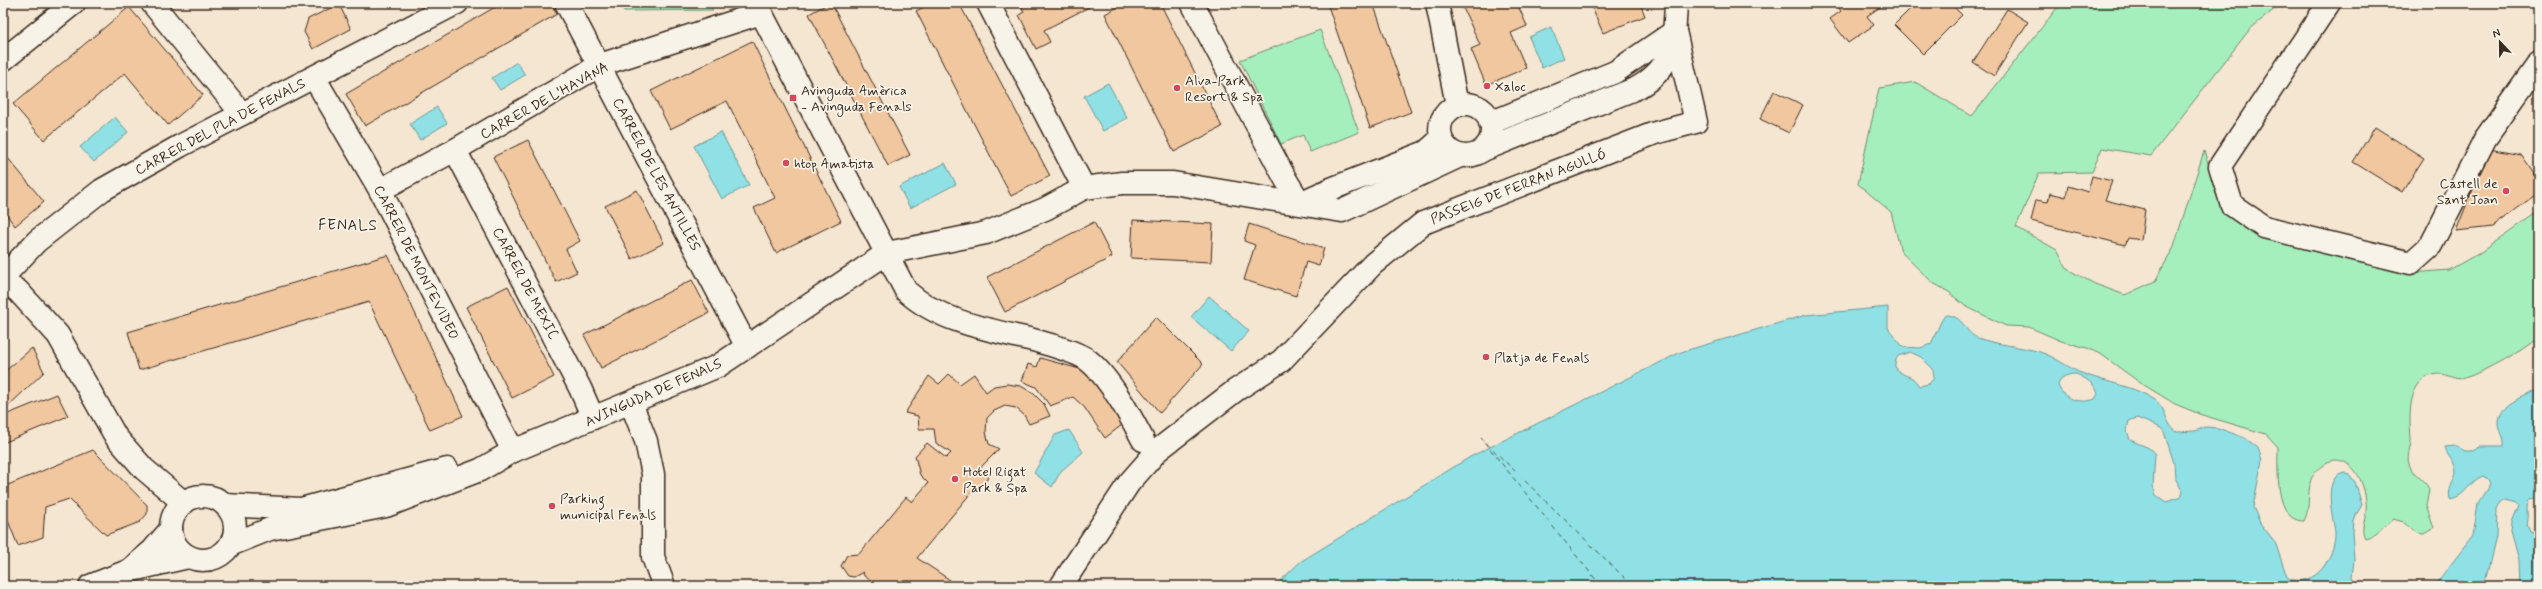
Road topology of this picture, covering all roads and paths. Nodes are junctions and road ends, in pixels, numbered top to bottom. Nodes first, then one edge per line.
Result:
1 (74, 3) edge
2 (152, 3) edge
3 (456, 3) edge
4 (566, 3) edge
5 (988, 3) edge
6 (1192, 3) edge
7 (1437, 3) edge
8 (1676, 3) edge
9 (2329, 3) edge
10 (758, 8) edge
11 (1675, 31) junction
12 (3, 60) edge
13 (2539, 63) edge
14 (600, 65) junction
15 (314, 77) junction
16 (1457, 105) junction
17 (242, 114) junction
18 (1490, 123) junction
19 (1441, 140) junction
20 (455, 150) junction
21 (1483, 150) junction
22 (1460, 156) junction
23 (1084, 188) junction
24 (380, 190) junction
25 (1300, 203) junction
26 (887, 253) junction
27 (3, 277) edge
28 (3, 281) edge
29 (747, 347) junction
30 (631, 403) junction
31 (593, 418) junction
32 (1143, 440) dead end
33 (513, 451) junction
34 (184, 503) junction
35 (225, 505) junction
36 (171, 528) junction
37 (230, 545) junction
38 (188, 557) junction
39 (128, 571) junction
40 (90, 586) edge
41 (664, 586) edge
42 (1061, 586) edge

1 - 12 street
2 - 17 street
3 - 15 street, CARRER DEL PLA DE FENALS
4 - 14 street, CARRER DE LES ANTILLES
5 - 23 street
6 - 25 street
7 - 16 street
8 - 11 street
9 - 13 street
10 - 14 street, CARRER DE L'HAVANA
10 - 26 street
11 - 18 street
11 - 21 street
11 - 42 street, PASSEIG DE FERRAN AGULLÓ
14 - 20 street, CARRER DE L'HAVANA
14 - 29 street, CARRER DE LES ANTILLES
15 - 17 street, CARRER DEL PLA DE FENALS
15 - 24 street, CARRER DE MONTEVIDEO
16 - 18 street
16 - 19 street
17 - 27 street, CARRER DEL PLA DE FENALS
18 - 21 street
19 - 22 street
19 - 25 street
20 - 24 street, CARRER DE L'HAVANA
20 - 31 street, CARRER DE MEXIC
21 - 22 street
22 - 25 street
23 - 25 street
23 - 26 street
24 - 33 street, CARRER DE MONTEVIDEO
26 - 29 street, AVINGUDA DE FENALS
26 - 32 street
28 - 34 street
29 - 30 street, AVINGUDA DE FENALS
30 - 31 street, AVINGUDA DE FENALS
30 - 41 street
31 - 33 street, AVINGUDA DE FENALS
33 - 35 street, AVINGUDA DE FENALS
33 - 37 street, AVINGUDA DE FENALS
34 - 35 street
34 - 36 street
35 - 37 street
36 - 38 street
36 - 39 street
37 - 38 street
38 - 39 street
39 - 40 street

